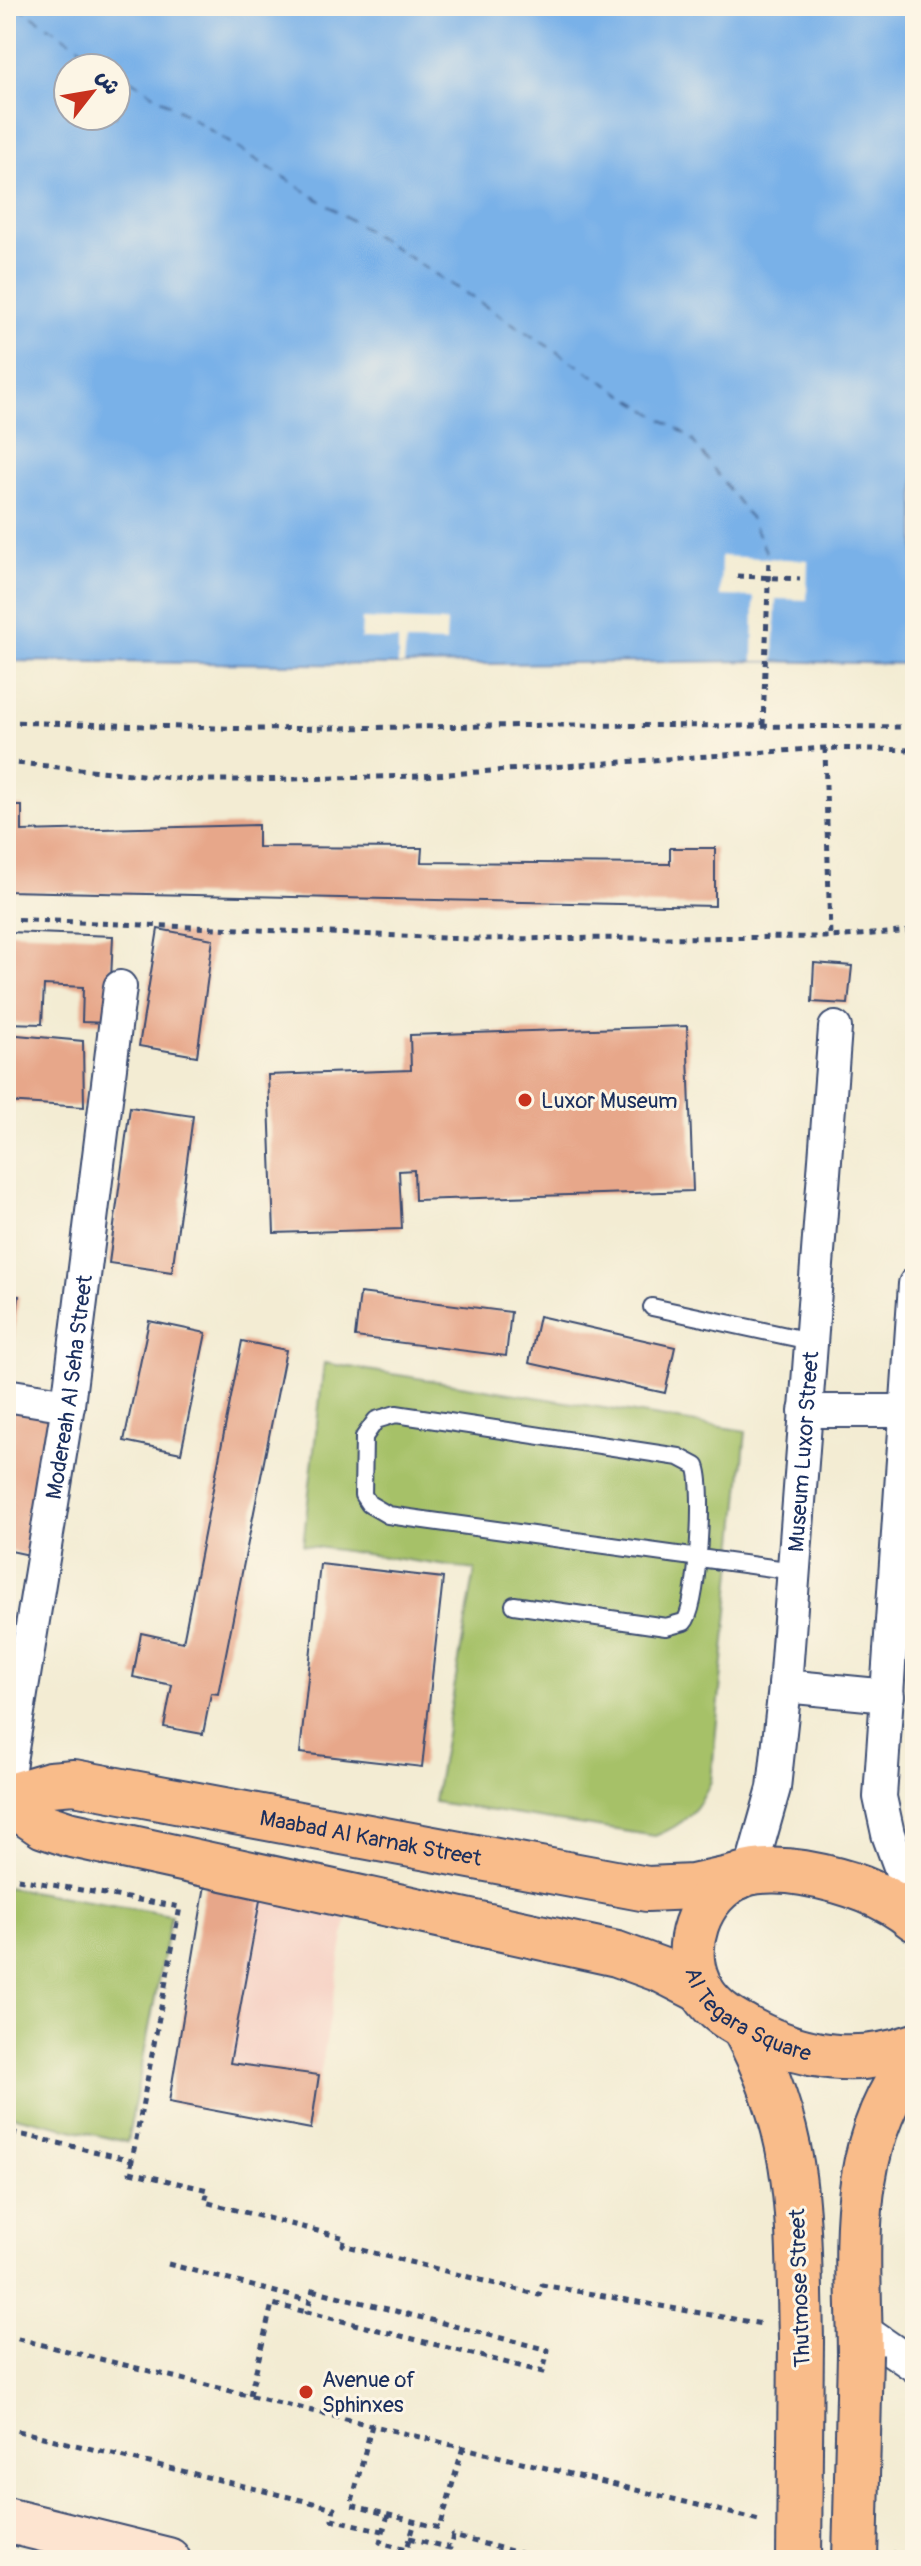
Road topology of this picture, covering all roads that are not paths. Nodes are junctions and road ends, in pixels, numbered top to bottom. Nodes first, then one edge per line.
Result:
1 (120, 987) dead end
2 (835, 1028) dead end
3 (915, 1284) edge
4 (652, 1307) dead end
5 (810, 1341) junction
6 (6, 1395) edge
7 (68, 1405) junction
8 (805, 1411) junction
9 (912, 1411) edge
10 (906, 1555) edge
11 (696, 1558) junction
12 (794, 1571) junction
13 (514, 1605) dead end
14 (785, 1686) junction
15 (888, 1696) junction
16 (6, 1786) edge
17 (6, 1799) edge
18 (744, 1875) junction
19 (915, 1908) edge
20 (915, 1919) edge
21 (702, 1991) junction
22 (743, 2026) junction
23 (915, 2046) edge
24 (915, 2057) edge
25 (860, 2341) junction
26 (915, 2366) edge
27 (6, 2520) edge
28 (870, 2555) edge
29 (168, 2560) edge
30 (799, 2560) edge

1 - 7 street, Modereah Al Seha Street
2 - 5 street, Museum Luxor Street
3 - 9 street
4 - 5 lane
5 - 8 street, Museum Luxor Street
6 - 7 street
7 - 16 street, Modereah Al Seha Street
8 - 9 street
8 - 12 street, Museum Luxor Street
9 - 10 street
10 - 15 street
11 - 11 lane
11 - 12 lane
11 - 13 lane
12 - 14 street, Museum Luxor Street
14 - 15 street
14 - 18 street, Museum Luxor Street
15 - 19 street
17 - 18 main road, Maabad Al Karnak Street
17 - 21 main road, Maabad Al Karnak Street
18 - 20 main road
18 - 21 main road, Al Tegara Square
21 - 22 main road, Al Tegara Square
22 - 23 main road, Al Tegara Square
22 - 30 main road, Thutmose Street, bridge
24 - 25 main road
25 - 26 street
25 - 28 main road, bridge
27 - 29 main road

